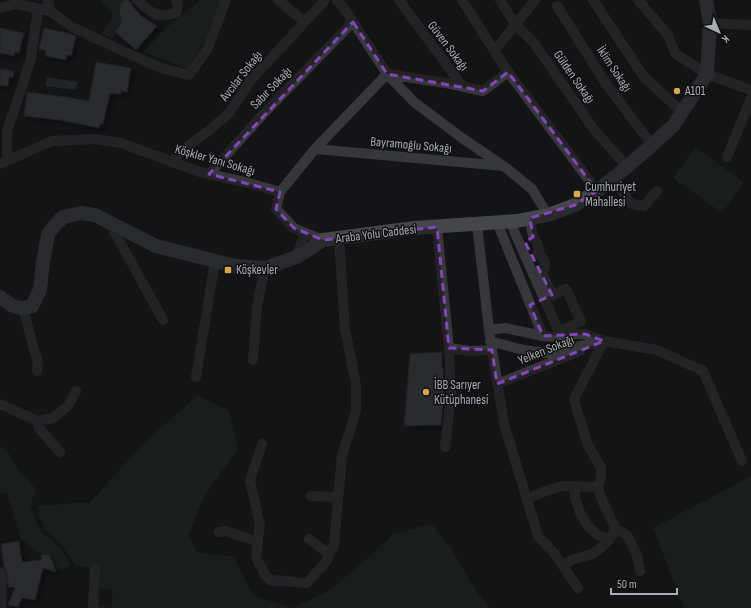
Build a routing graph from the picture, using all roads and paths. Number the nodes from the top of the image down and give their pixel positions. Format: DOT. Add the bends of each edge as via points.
graph roads {
  1 [pos="48,0"];
  2 [pos="137,0"];
  3 [pos="176,0"];
  4 [pos="226,0"];
  5 [pos="278,0"];
  6 [pos="325,0"];
  7 [pos="337,0"];
  8 [pos="399,0"];
  9 [pos="462,0"];
  10 [pos="500,0"];
  11 [pos="535,0"];
  12 [pos="593,0"];
  13 [pos="638,0"];
  14 [pos="706,0"];
  15 [pos="559,2"];
  16 [pos="0,8"];
  17 [pos="38,8"];
  18 [pos="50,11"];
  19 [pos="305,22"];
  20 [pos="353,22"];
  21 [pos="710,23"];
  22 [pos="515,24"];
  23 [pos="751,25"];
  24 [pos="495,50"];
  25 [pos="508,72"];
  26 [pos="387,74"];
  27 [pos="707,74"];
  28 [pos="463,87"];
  29 [pos="751,90"];
  30 [pos="751,98"];
  31 [pos="682,112"];
  32 [pos="652,145"];
  33 [pos="314,148"];
  34 [pos="727,157"];
  35 [pos="4,162"];
  36 [pos="172,162"];
  37 [pos="505,167"];
  38 [pos="627,168"];
  39 [pos="209,174"];
  40 [pos="612,180"];
  41 [pos="597,191"];
  42 [pos="657,191"];
  43 [pos="280,192"];
  44 [pos="548,215"];
  45 [pos="530,218"];
  46 [pos="109,222"];
  47 [pos="504,222"];
  48 [pos="478,224"];
  49 [pos="437,227"];
  50 [pos="303,232"];
  51 [pos="339,239"];
  52 [pos="323,240"];
  53 [pos="297,258"];
  54 [pos="214,261"];
  55 [pos="265,268"];
  56 [pos="0,297"];
  57 [pos="23,309"];
  58 [pos="163,320"];
  59 [pos="489,330"];
  60 [pos="543,336"];
  61 [pos="604,341"];
  62 [pos="491,345"];
  63 [pos="449,348"];
  64 [pos="253,360"];
  65 [pos="38,371"];
  66 [pos="196,377"];
  67 [pos="497,384"];
  68 [pos="76,391"];
  69 [pos="0,404"];
  70 [pos="37,421"];
  71 [pos="262,444"];
  72 [pos="445,447"];
  73 [pos="60,452"];
  74 [pos="742,460"];
  75 [pos="574,486"];
  76 [pos="598,487"];
  77 [pos="311,496"];
  78 [pos="338,497"];
  79 [pos="527,499"];
  80 [pos="616,529"];
  81 [pos="219,532"];
  82 [pos="309,539"];
  83 [pos="610,539"];
  84 [pos="258,542"];
  85 [pos="329,554"];
  86 [pos="564,567"];
  87 [pos="96,569"];
  88 [pos="640,571"];
  89 [pos="0,572"];
  90 [pos="578,588"];
  91 [pos="1,608"];
  92 [pos="93,608"];
  1 -- 18 [label="street"];
  2 -- 3 [label="street" via="156,15 166,16 176,13"];
  4 -- 18 [label="street" via="208,48 189,75 161,68 125,52 72,27"];
  5 -- 19 [label="street"];
  6 -- 19 [label="street, Avcılar Sokağı"];
  7 -- 20 [label="street"];
  8 -- 28 [label="street, Güven Sokağı"];
  9 -- 24 [label="street"];
  10 -- 22 [label="street, Gülden Sokağı"];
  11 -- 22 [label="street"];
  12 -- 31 [label="street" via="644,77"];
  13 -- 27 [label="street" via="668,35 675,53"];
  14 -- 21 [label="street, Araba Yolu Caddesi"];
  15 -- 32 [label="street, İklim Sokağı" via="607,85"];
  16 -- 17 [label="street" via="17,4"];
  17 -- 18 [label="street"];
  17 -- 35 [label="street" via="31,57 7,131"];
  19 -- 36 [label="street, Avcılar Sokağı" via="251,80 229,112"];
  20 -- 26 [label="street"];
  20 -- 39 [label="street, Sabır Sokağı"];
  21 -- 23 [label="street"];
  21 -- 27 [label="street, Araba Yolu Caddesi"];
  22 -- 24 [label="street"];
  22 -- 38 [label="street, Gülden Sokağı" via="534,43 593,128"];
  24 -- 25 [label="street"];
  25 -- 28 [label="street" via="483,91"];
  25 -- 41 [label="street"];
  26 -- 28 [label="street"];
  26 -- 33 [label="street"];
  26 -- 37 [label="street" via="414,102"];
  27 -- 29 [label="street"];
  27 -- 31 [label="street, Araba Yolu Caddesi"];
  30 -- 34 [label="street"];
  31 -- 32 [label="street, Araba Yolu Caddesi" via="673,126"];
  32 -- 38 [label="street, Araba Yolu Caddesi"];
  33 -- 37 [label="street, Bayramoğlu Sokağı"];
  33 -- 43 [label="street"];
  35 -- 36 [label="street, Köşkler Yanı Sokağı" via="52,141 94,139 121,143"];
  36 -- 39 [label="street, Köşkler Yanı Sokağı"];
  37 -- 44 [label="street" via="532,188"];
  38 -- 40 [label="street, Araba Yolu Caddesi"];
  39 -- 43 [label="street, Köşkler Yanı Sokağı"];
  40 -- 41 [label="street, Araba Yolu Caddesi"];
  40 -- 42 [label="street" via="632,204 644,206"];
  41 -- 44 [label="street, Araba Yolu Caddesi" via="575,205"];
  43 -- 50 [label="street" via="276,209 294,228"];
  44 -- 45 [label="street, Araba Yolu Caddesi"];
  45 -- 47 [label="street, Araba Yolu Caddesi"];
  45 -- 47 [label="street" via="533,237 540,248 535,254 544,258 546,264 545,268 540,270 548,297"];
  46 -- 54 [label="street, Araba Yolu Caddesi" via="156,246"];
  46 -- 57 [label="street, Araba Yolu Caddesi" via="95,214 81,213 63,217 54,226 48,236 40,290 32,306"];
  46 -- 58 [label="street"];
  47 -- 48 [label="street, Araba Yolu Caddesi"];
  47 -- 60 [label="street"];
  48 -- 49 [label="street, Araba Yolu Caddesi"];
  48 -- 59 [label="street"];
  49 -- 51 [label="street, Araba Yolu Caddesi"];
  49 -- 63 [label="street"];
  50 -- 52 [label="street"];
  50 -- 53 [label="street"];
  51 -- 52 [label="street, Araba Yolu Caddesi"];
  51 -- 78 [label="street" via="345,329 356,385 356,411 342,456"];
  52 -- 53 [label="street, Araba Yolu Caddesi"];
  53 -- 55 [label="street, Araba Yolu Caddesi"];
  54 -- 55 [label="street, Araba Yolu Caddesi" via="235,266"];
  54 -- 66 [label="street"];
  55 -- 64 [label="street" via="257,306"];
  56 -- 57 [label="street" via="12,306"];
  57 -- 65 [label="street"];
  59 -- 60 [label="street" via="505,328"];
  59 -- 62 [label="street"];
  60 -- 61 [label="street" via="585,334"];
  61 -- 62 [label="street" via="546,353"];
  61 -- 67 [label="street, Yelken Sokağı"];
  61 -- 74 [label="street" via="657,350 703,371"];
  61 -- 76 [label="street" via="574,398 587,443 601,468"];
  62 -- 63 [label="street" via="470,351"];
  62 -- 67 [label="street"];
  63 -- 72 [label="street" via="451,395"];
  67 -- 79 [label="street" via="504,424"];
  68 -- 70 [label="street" via="68,406 53,418"];
  69 -- 70 [label="street"];
  70 -- 73 [label="street" via="39,428"];
  71 -- 84 [label="street" via="250,480 260,524"];
  75 -- 76 [label="street"];
  75 -- 79 [label="street" via="548,490"];
  75 -- 83 [label="street" via="574,496 582,516 593,531"];
  76 -- 80 [label="street"];
  77 -- 78 [label="street"];
  78 -- 85 [label="street" via="334,544"];
  79 -- 86 [label="street" via="538,536"];
  80 -- 83 [label="street"];
  80 -- 88 [label="street" via="627,535"];
  81 -- 84 [label="street" via="226,531"];
  82 -- 85 [label="street"];
  83 -- 86 [label="street" via="592,554 571,560"];
  84 -- 85 [label="street" via="256,557 265,575 272,580 307,583 326,562"];
  86 -- 90 [label="street"];
  87 -- 92 [label="street"];
  89 -- 91 [label="street"];
}
